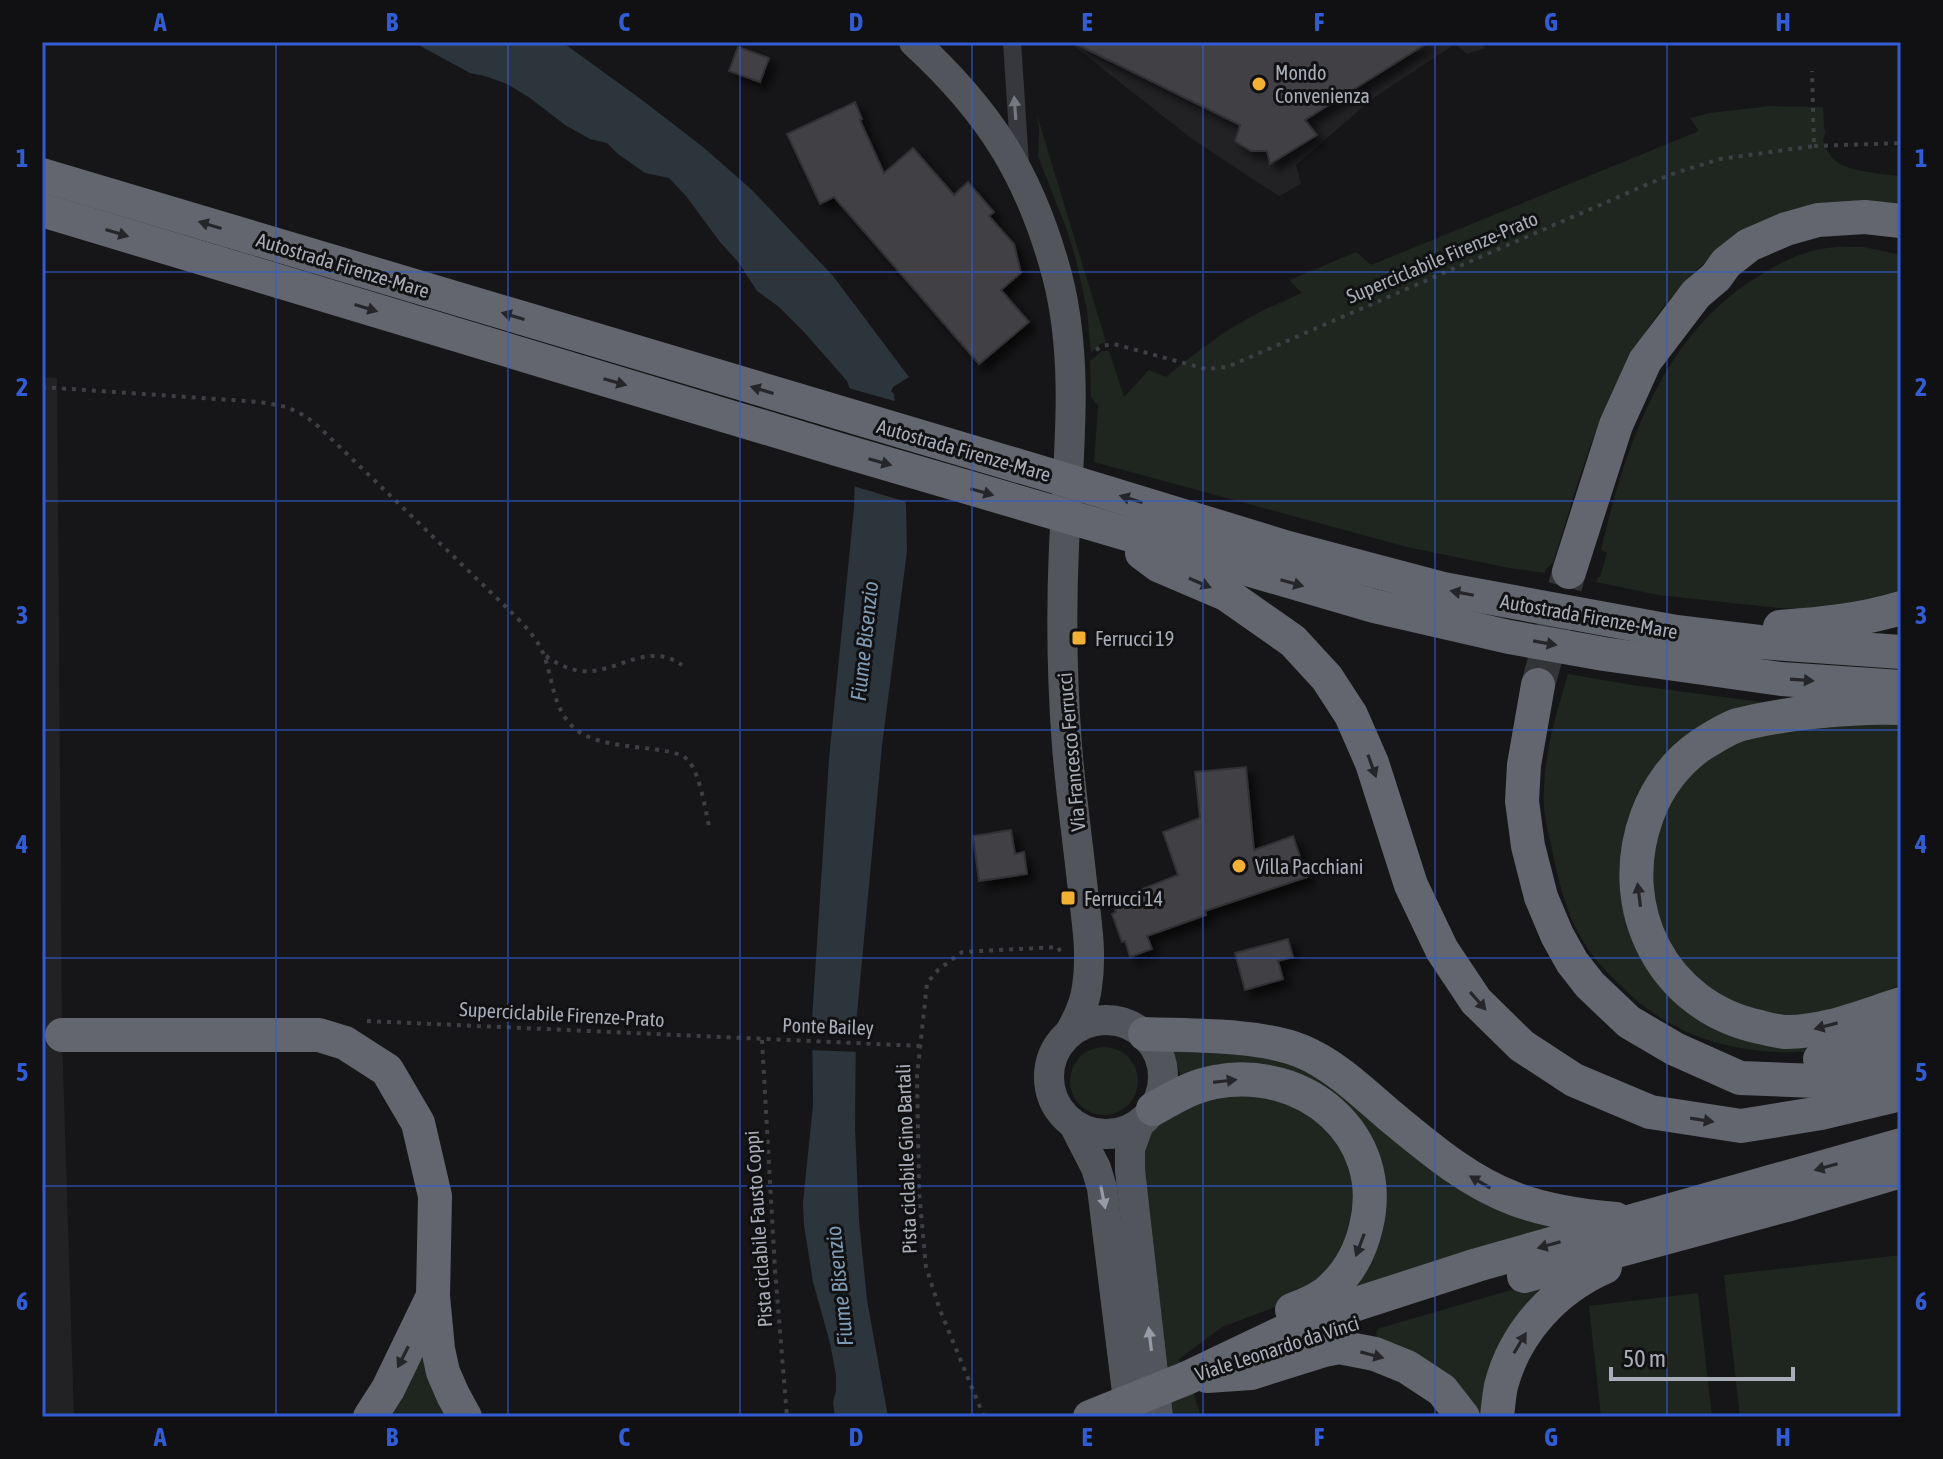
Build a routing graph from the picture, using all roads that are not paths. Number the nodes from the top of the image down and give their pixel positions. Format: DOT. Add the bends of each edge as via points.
graph roads {
  1 [pos="914,42"];
  2 [pos="1012,42"];
  3 [pos="1021,174"];
  4 [pos="42,175"];
  5 [pos="42,210"];
  6 [pos="1901,221"];
  7 [pos="1901,245"];
  8 [pos="1716,277"];
  9 [pos="1098,525"];
  10 [pos="1569,572"];
  11 [pos="1901,608"];
  12 [pos="1676,632"];
  13 [pos="1901,652"];
  14 [pos="1538,685"];
  15 [pos="1901,687"];
  16 [pos="1901,708"];
  17 [pos="1078,956"];
  18 [pos="1901,1004"];
  19 [pos="1135,1028"];
  20 [pos="1070,1032"];
  21 [pos="62,1035"];
  22 [pos="1901,1036"];
  23 [pos="1675,1049"];
  24 [pos="1901,1061"];
  25 [pos="1901,1094"];
  26 [pos="1146,1117"];
  27 [pos="1074,1125"];
  28 [pos="1901,1145"];
  29 [pos="1901,1171"];
  30 [pos="1790,1204"];
  31 [pos="1636,1220"];
  32 [pos="433,1296"];
  33 [pos="1187,1378"];
  34 [pos="370,1417"];
  35 [pos="465,1417"];
  36 [pos="1090,1417"];
  37 [pos="1130,1417"];
  38 [pos="1158,1417"];
  39 [pos="1463,1417"];
  40 [pos="1497,1417"];
  1 -- 3 [label="main road, Via Francesco Ferrucci" via="976,106"];
  3 -- 2 [label="street, one-way"];
  3 -- 17 [label="main road, Via Francesco Ferrucci" via="1057,276 1068,339 1062,621"];
  12 -- 4 [label="highway, Autostrada Firenze-Mare, one-way" via="1443,589 1288,548"];
  5 -- 9 [label="highway, Autostrada Firenze-Mare, one-way"];
  6 -- 8 [label="highway" via="1818,220 1786,229 1749,245"];
  7 -- 8 [label="highway" via="1843,235"];
  8 -- 10 [label="highway" via="1696,294 1645,361 1616,425"];
  9 -- 15 [label="highway, Autostrada Firenze-Mare, one-way" via="1374,606 1509,637 1781,679"];
  9 -- 25 [label="highway, one-way" via="1158,565 1226,594 1293,641 1327,678 1372,763 1411,885 1442,950 1476,1001 1522,1046 1574,1080 1650,1112 1741,1126"];
  11 -- 12 [label="highway" via="1826,623"];
  12 -- 13 [label="highway, Autostrada Firenze-Mare"];
  14 -- 23 [label="highway" via="1522,801 1528,846 1548,916 1590,985 1629,1022"];
  18 -- 16 [label="highway, one-way" via="1818,1030 1782,1032 1715,1012 1686,991 1655,950 1643,924 1637,882 1642,829 1655,795 1699,746 1735,726 1764,720"];
  17 -- 19 [label="main road, Via Francesco Ferrucci"];
  17 -- 20 [label="main road, Via Francesco Ferrucci" via="1087,988"];
  19 -- 20 [label="main road" via="1107,1019"];
  19 -- 26 [label="main road, Via Francesco Ferrucci" via="1155,1047 1163,1078 1161,1094"];
  31 -- 19 [label="highway, one-way" via="1538,1207 1485,1186 1331,1068 1299,1051 1251,1040"];
  20 -- 27 [label="main road, Via Francesco Ferrucci" via="1050,1059 1047,1078 1060,1113"];
  21 -- 32 [label="highway" via="319,1035 345,1043 387,1070 418,1123 435,1196"];
  22 -- 23 [label="highway" via="1812,1061 1743,1060"];
  23 -- 24 [label="highway" via="1740,1078 1816,1081"];
  26 -- 27 [label="main road" via="1123,1132 1106,1134"];
  26 -- 33 [label="highway, one-way" via="1190,1089 1212,1082 1278,1083 1331,1111 1351,1135 1368,1172 1364,1235 1341,1278 1309,1303 1237,1336"];
  38 -- 26 [label="main road, Via Francesco Ferrucci, one-way" via="1130,1170 1130,1149"];
  27 -- 37 [label="main road, Via Francesco Ferrucci, one-way" via="1102,1188"];
  28 -- 31 [label="highway, Viale Leonardo da Vinci, one-way"];
  29 -- 30 [label="highway, Viale Leonardo da Vinci"];
  30 -- 33 [label="highway, Viale Leonardo da Vinci" via="1320,1332"];
  40 -- 30 [label="highway, one-way" via="1512,1355 1537,1316 1569,1287 1609,1265 1736,1229"];
  31 -- 33 [label="highway, Viale Leonardo da Vinci, one-way" via="1313,1318"];
  32 -- 34 [label="highway, one-way"];
  32 -- 35 [label="highway" via="443,1372"];
  33 -- 36 [label="highway"];
  33 -- 39 [label="highway, one-way" via="1251,1373 1339,1347 1407,1367 1442,1390"];
}
